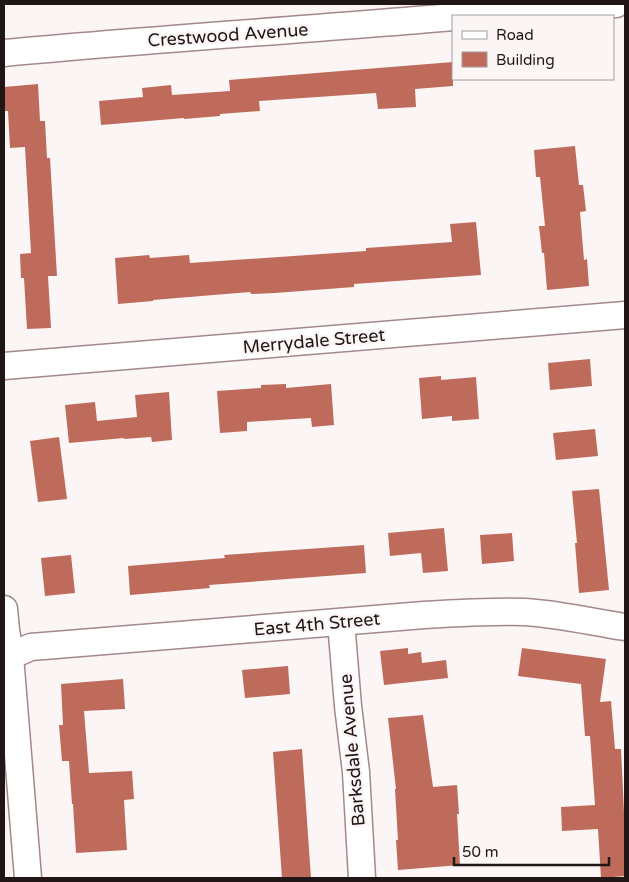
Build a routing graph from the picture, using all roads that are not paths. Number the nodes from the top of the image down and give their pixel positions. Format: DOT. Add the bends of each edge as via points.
graph roads {
  1 [pos="616,4"];
  2 [pos="470,15"];
  3 [pos="452,17"];
  4 [pos="4,53"];
  5 [pos="625,315"];
  6 [pos="4,366"];
  7 [pos="4,609"];
  8 [pos="341,622"];
  9 [pos="625,627"];
  10 [pos="6,658"];
  11 [pos="28,878"];
  12 [pos="362,878"];
  1 -- 2 [label="street"];
  3 -- 4 [label="street, Crestwood Avenue"];
  5 -- 6 [label="street, Merrydale Street"];
  7 -- 10 [label="street"];
  8 -- 9 [label="street, East 4th Street" via="424,615 527,612"];
  8 -- 10 [label="street, East 4th Street" via="31,647"];
  8 -- 12 [label="street, Barksdale Avenue" via="356,772"];
  10 -- 11 [label="street"];
}
